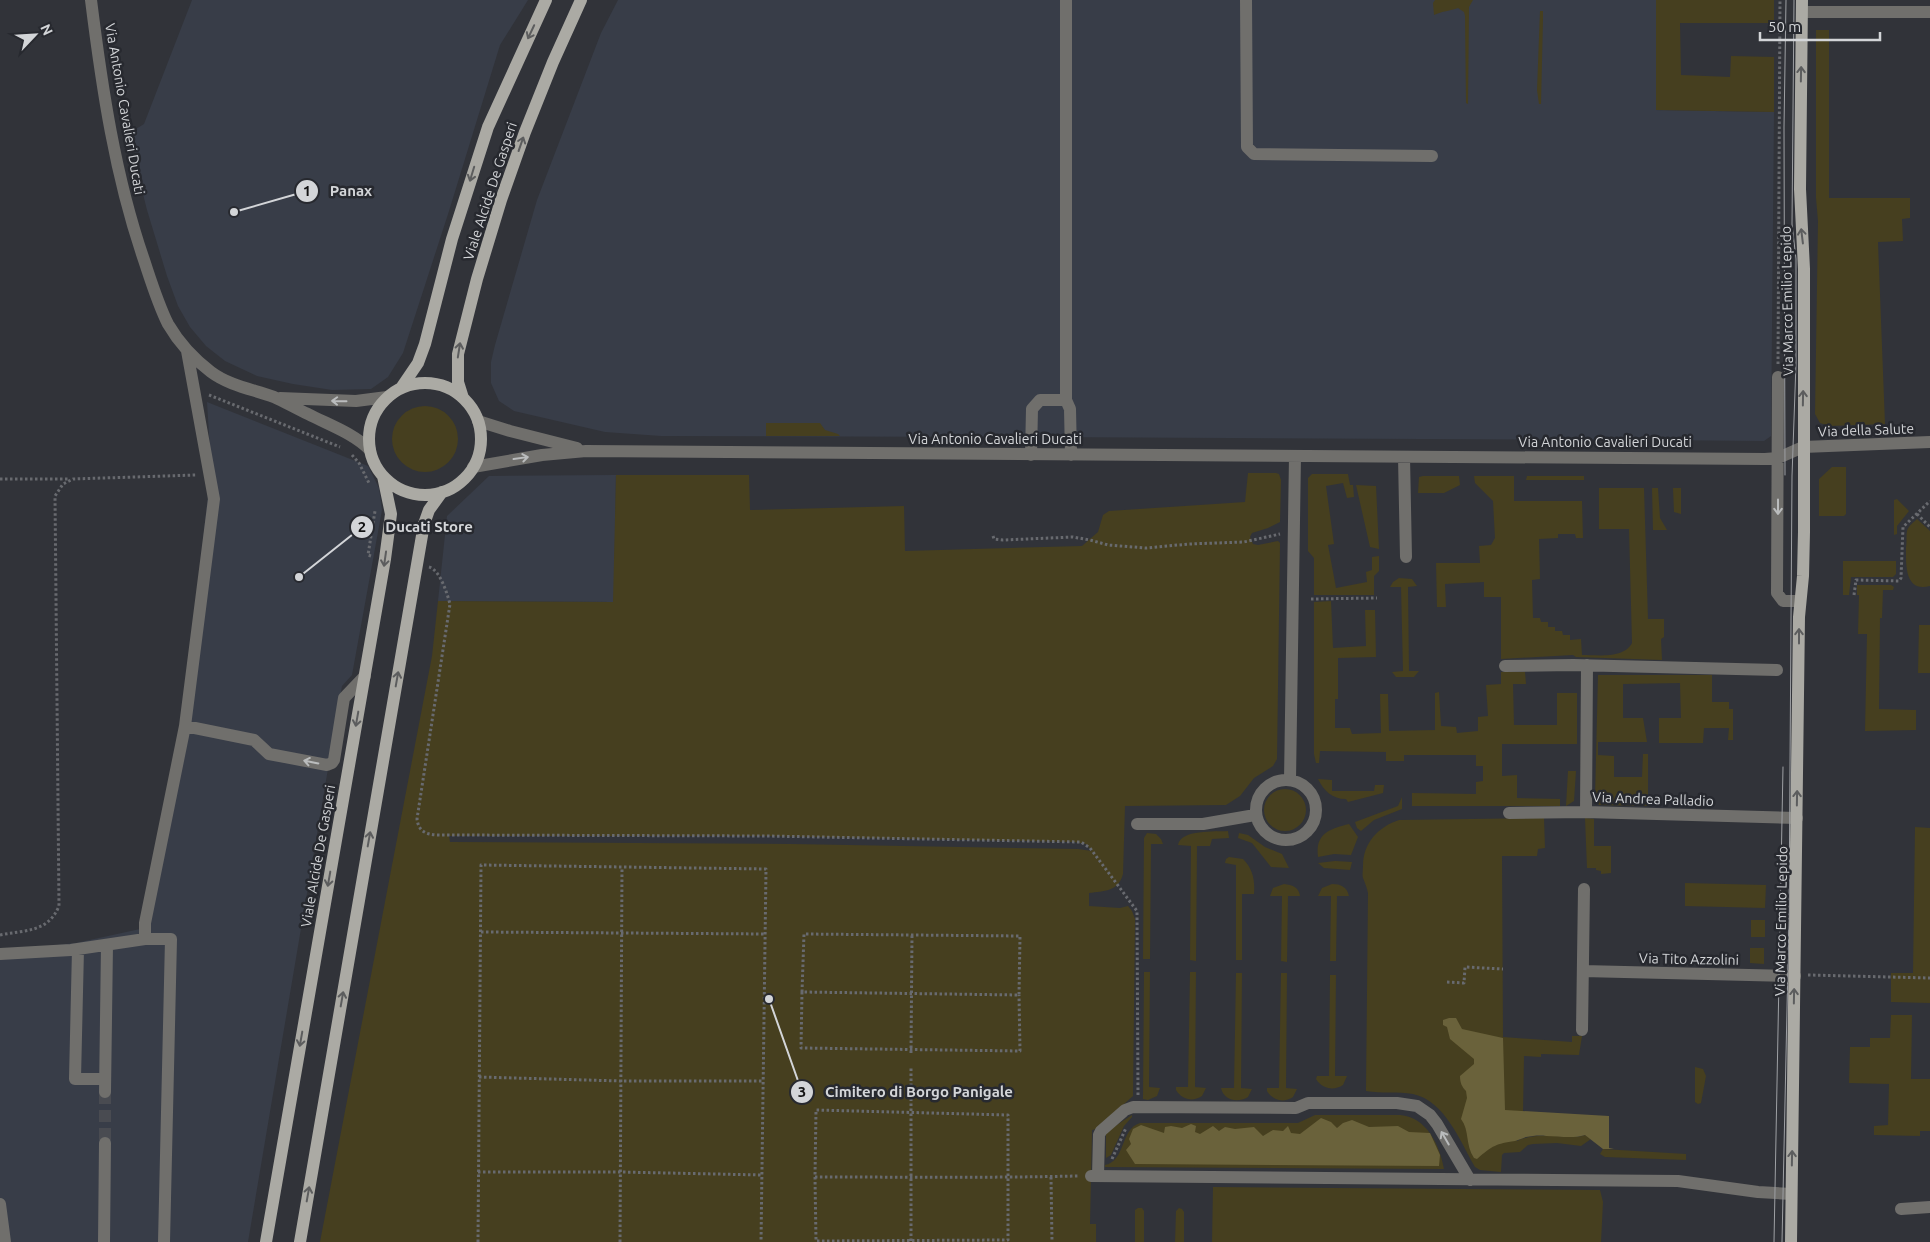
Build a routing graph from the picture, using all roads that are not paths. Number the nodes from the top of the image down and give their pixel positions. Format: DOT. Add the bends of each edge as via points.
graph roads {
  1 [pos="91,0"];
  2 [pos="546,0"];
  3 [pos="581,0"];
  4 [pos="1066,0"];
  5 [pos="1246,0"];
  6 [pos="1802,6"];
  7 [pos="1930,12"];
  8 [pos="1432,156"];
  9 [pos="187,351"];
  10 [pos="1778,377"];
  11 [pos="400,388"];
  12 [pos="274,397"];
  13 [pos="387,397"];
  14 [pos="463,398"];
  15 [pos="1066,400"];
  16 [pos="478,421"];
  17 [pos="1930,442"];
  18 [pos="1803,447"];
  19 [pos="370,450"];
  20 [pos="586,451"];
  21 [pos="1031,455"];
  22 [pos="1071,455"];
  23 [pos="1295,456"];
  24 [pos="1404,457"];
  25 [pos="1778,458"];
  26 [pos="473,467"];
  27 [pos="383,476"];
  28 [pos="442,492"];
  29 [pos="1406,557"];
  30 [pos="1800,601"];
  31 [pos="1587,665"];
  32 [pos="1505,666"];
  33 [pos="1776,670"];
  34 [pos="365,676"];
  35 [pos="185,726"];
  36 [pos="1290,780"];
  37 [pos="1586,812"];
  38 [pos="1509,813"];
  39 [pos="1255,815"];
  40 [pos="1797,818"];
  41 [pos="1137,824"];
  42 [pos="1584,889"];
  43 [pos="145,939"];
  44 [pos="107,945"];
  45 [pos="78,949"];
  46 [pos="0,954"];
  47 [pos="1583,971"];
  48 [pos="1799,976"];
  49 [pos="1582,1030"];
  50 [pos="105,1143"];
  51 [pos="1470,1180"];
  52 [pos="1792,1194"];
  53 [pos="0,1204"];
  54 [pos="1930,1207"];
  55 [pos="1901,1209"];
  56 [pos="5,1242"];
  57 [pos="104,1242"];
  58 [pos="164,1242"];
  59 [pos="266,1242"];
  60 [pos="300,1242"];
  61 [pos="1791,1242"];
  1 -- 9 [label="street, Via Antonio Cavalieri Ducati" via="100,74 133,227 168,324"];
  2 -- 11 [label="main road, Viale Alcide De Gasperi, one-way" via="488,127 452,239 418,363"];
  14 -- 3 [label="main road, Viale Alcide De Gasperi, one-way" via="458,382 458,354 480,270 525,132"];
  4 -- 15 [label="street"];
  5 -- 8 [label="street" via="1248,147 1254,154"];
  6 -- 7 [label="street"];
  18 -- 6 [label="main road, Via Marco Emilio Lepido, one-way"];
  9 -- 12 [label="street, Via Antonio Cavalieri Ducati" via="234,385"];
  9 -- 35 [label="street" via="214,499"];
  10 -- 25 [label="street, Via Marco Emilio Lepido"];
  11 -- 13 [label="main road"];
  11 -- 14 [label="main road" via="433,384 449,388"];
  13 -- 12 [label="street, Via Antonio Cavalieri Ducati, one-way" via="356,401"];
  12 -- 19 [label="street, Via Antonio Cavalieri Ducati" via="346,432"];
  13 -- 19 [label="main road" via="369,430"];
  14 -- 16 [label="main road"];
  15 -- 21 [label="street" via="1040,400 1032,409"];
  15 -- 22 [label="street" via="1070,409"];
  16 -- 20 [label="street, Via Antonio Cavalieri Ducati"];
  16 -- 26 [label="main road" via="480,444"];
  17 -- 18 [label="street, Via della Salute"];
  18 -- 25 [label="street, Via Antonio Cavalieri Ducati"];
  18 -- 30 [label="main road, Via Marco Emilio Lepido" via="1803,576"];
  19 -- 27 [label="main road"];
  20 -- 21 [label="street, Via Antonio Cavalieri Ducati"];
  26 -- 20 [label="street, Via Antonio Cavalieri Ducati, one-way"];
  21 -- 22 [label="street, Via Antonio Cavalieri Ducati"];
  22 -- 23 [label="street, Via Antonio Cavalieri Ducati"];
  23 -- 24 [label="street, Via Antonio Cavalieri Ducati"];
  23 -- 36 [label="street"];
  24 -- 25 [label="street, Via Antonio Cavalieri Ducati"];
  24 -- 29 [label="street"];
  25 -- 30 [label="street, Via Marco Emilio Lepido, one-way" via="1777,593 1783,601"];
  26 -- 28 [label="main road" via="465,478"];
  27 -- 28 [label="main road" via="410,493"];
  27 -- 34 [label="main road, Viale Alcide De Gasperi, one-way" via="390,514"];
  60 -- 28 [label="main road, one-way" via="424,524 429,510"];
  40 -- 30 [label="main road, Via Marco Emilio Lepido, one-way"];
  31 -- 32 [label="street"];
  31 -- 33 [label="street"];
  31 -- 37 [label="street"];
  34 -- 35 [label="street, one-way" via="344,698 335,753 332,763 327,765 269,754 254,740"];
  34 -- 59 [label="main road, Viale Alcide De Gasperi, one-way"];
  35 -- 43 [label="street" via="145,923"];
  36 -- 39 [label="street" via="1273,782 1263,790 1256,802"];
  36 -- 39 [label="street" via="1306,788 1315,802 1314,821 1306,832 1295,839 1276,839 1261,829"];
  37 -- 38 [label="street, Via Andrea Palladio"];
  37 -- 40 [label="street, Via Andrea Palladio"];
  39 -- 41 [label="street" via="1203,824"];
  40 -- 48 [label="main road, Via Marco Emilio Lepido"];
  42 -- 47 [label="street"];
  43 -- 44 [label="street"];
  43 -- 58 [label="street" via="171,939"];
  44 -- 45 [label="street"];
  44 -- 45 [label="street" via="105,1086 75,1079"];
  45 -- 46 [label="street"];
  47 -- 48 [label="street, Via Tito Azzolini"];
  47 -- 49 [label="street"];
  52 -- 48 [label="main road, Via Marco Emilio Lepido, one-way"];
  50 -- 57 [label="street"];
  51 -- 51 [label="street, one-way" via="1437,1124 1422,1109 1407,1104 1308,1103 1296,1108 1140,1107 1125,1110 1100,1131 1096,1171"];
  51 -- 52 [label="street" via="1688,1182"];
  52 -- 61 [label="main road, Via Marco Emilio Lepido"];
  53 -- 56 [label="street"];
  54 -- 55 [label="street"];
}
